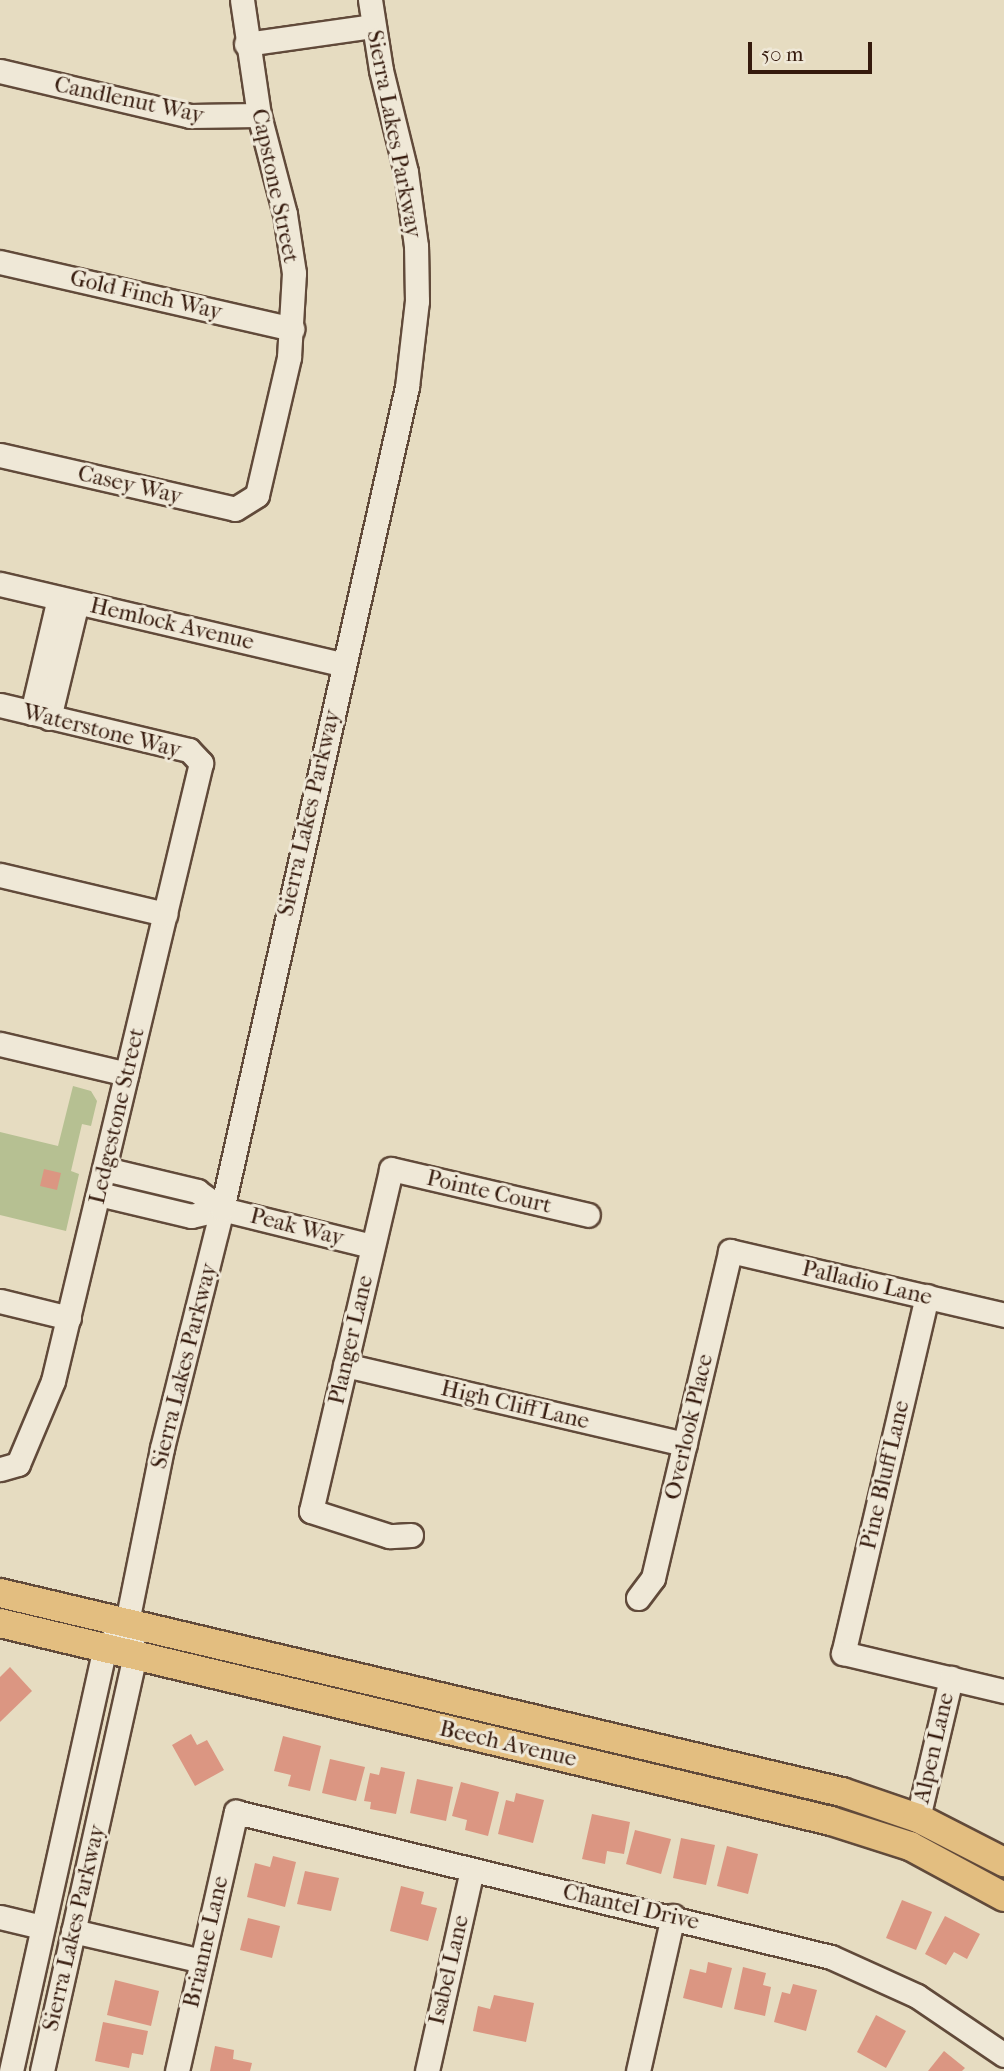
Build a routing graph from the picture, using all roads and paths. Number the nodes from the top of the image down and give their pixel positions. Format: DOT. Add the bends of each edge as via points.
graph roads {
  1 [pos="242,0"];
  2 [pos="370,0"];
  3 [pos="373,26"];
  4 [pos="246,44"];
  5 [pos="0,71"];
  6 [pos="259,115"];
  7 [pos="0,262"];
  8 [pos="292,329"];
  9 [pos="0,455"];
  10 [pos="257,495"];
  11 [pos="0,584"];
  12 [pos="68,600"];
  13 [pos="344,665"];
  14 [pos="0,705"];
  15 [pos="41,715"];
  16 [pos="201,763"];
  17 [pos="0,875"];
  18 [pos="165,914"];
  19 [pos="0,1044"];
  20 [pos="127,1074"];
  21 [pos="391,1169"];
  22 [pos="105,1170"];
  23 [pos="99,1194"];
  24 [pos="222,1209"];
  25 [pos="588,1215"];
  26 [pos="372,1246"];
  27 [pos="730,1251"];
  28 [pos="927,1296"];
  29 [pos="0,1301"];
  30 [pos="1004,1315"];
  31 [pos="69,1318"];
  32 [pos="345,1365"];
  33 [pos="685,1444"];
  34 [pos="9,1467"];
  35 [pos="411,1535"];
  36 [pos="0,1593"];
  37 [pos="638,1598"];
  38 [pos="127,1622"];
  39 [pos="0,1623"];
  40 [pos="105,1648"];
  41 [pos="135,1656"];
  42 [pos="951,1678"];
  43 [pos="1004,1691"];
  44 [pos="236,1812"];
  45 [pos="918,1818"];
  46 [pos="1004,1862"];
  47 [pos="472,1870"];
  48 [pos="1004,1897"];
  49 [pos="673,1916"];
  50 [pos="0,1917"];
  51 [pos="43,1927"];
  52 [pos="73,1931"];
  53 [pos="202,1961"];
  54 [pos="1004,2054"];
  55 [pos="11,2071"];
  56 [pos="42,2071"];
  57 [pos="177,2071"];
  58 [pos="427,2071"];
  59 [pos="638,2071"];
  1 -- 4 [label="street, Capstone Street"];
  2 -- 3 [label="street, Sierra Lakes Parkway"];
  3 -- 4 [label="street"];
  3 -- 13 [label="street, Sierra Lakes Parkway" via="406,172 416,301 407,387"];
  4 -- 6 [label="street, Capstone Street"];
  5 -- 6 [label="street, Candlenut Way" via="190,116"];
  6 -- 8 [label="street, Capstone Street" via="285,214 294,272"];
  7 -- 8 [label="street, Gold Finch Way"];
  8 -- 10 [label="street, Capstone Street"];
  9 -- 10 [label="street, Casey Way" via="235,509"];
  11 -- 12 [label="street, Hemlock Avenue"];
  12 -- 13 [label="street, Hemlock Avenue"];
  12 -- 15 [label="street"];
  13 -- 24 [label="street, Sierra Lakes Parkway"];
  14 -- 15 [label="street, Waterstone Way"];
  15 -- 16 [label="street, Waterstone Way" via="189,750"];
  16 -- 18 [label="street, Ledgestone Street"];
  17 -- 18 [label="street"];
  18 -- 20 [label="street, Ledgestone Street"];
  19 -- 20 [label="street"];
  20 -- 22 [label="street, Ledgestone Street"];
  21 -- 25 [label="street, Pointe Court"];
  21 -- 26 [label="street, Planger Lane"];
  22 -- 23 [label="street, Ledgestone Street"];
  22 -- 24 [label="street, Peak Way" via="197,1191"];
  23 -- 24 [label="street, Peak Way" via="191,1216"];
  23 -- 31 [label="street, Ledgestone Street"];
  24 -- 26 [label="street, Peak Way"];
  24 -- 38 [label="street, Sierra Lakes Parkway" via="162,1448"];
  26 -- 32 [label="street, Planger Lane"];
  27 -- 28 [label="street, Palladio Lane"];
  27 -- 33 [label="street, Overlook Place"];
  28 -- 30 [label="street, Palladio Lane"];
  28 -- 42 [label="street, Pine Bluff Lane" via="843,1654"];
  29 -- 31 [label="street"];
  31 -- 34 [label="street, Ledgestone Street" via="53,1381"];
  32 -- 33 [label="street, High Cliff Lane"];
  32 -- 35 [label="street, Planger Lane" via="311,1511 389,1536"];
  33 -- 37 [label="street, Overlook Place" via="653,1578"];
  36 -- 38 [label="main road, Beech Avenue"];
  38 -- 40 [label="street, Sierra Lakes Parkway"];
  38 -- 41 [label="street, Sierra Lakes Parkway"];
  38 -- 45 [label="main road, Beech Avenue" via="842,1792"];
  39 -- 40 [label="main road, Beech Avenue"];
  40 -- 41 [label="main road, Beech Avenue"];
  40 -- 51 [label="street, Sierra Lakes Parkway"];
  41 -- 48 [label="main road, Beech Avenue" via="831,1821 910,1846"];
  41 -- 52 [label="street, Sierra Lakes Parkway"];
  42 -- 43 [label="street"];
  42 -- 45 [label="street, Alpen Lane"];
  44 -- 47 [label="street, Chantel Drive"];
  44 -- 53 [label="street, Brianne Lane"];
  45 -- 46 [label="main road, Beech Avenue"];
  47 -- 49 [label="street, Chantel Drive"];
  47 -- 58 [label="street, Isabel Lane"];
  49 -- 54 [label="street, Chantel Drive" via="795,1946 876,1974"];
  49 -- 59 [label="street"];
  50 -- 51 [label="street"];
  51 -- 55 [label="street, Sierra Lakes Parkway"];
  52 -- 53 [label="street"];
  52 -- 56 [label="street, Sierra Lakes Parkway"];
  53 -- 57 [label="street, Brianne Lane"];
}
